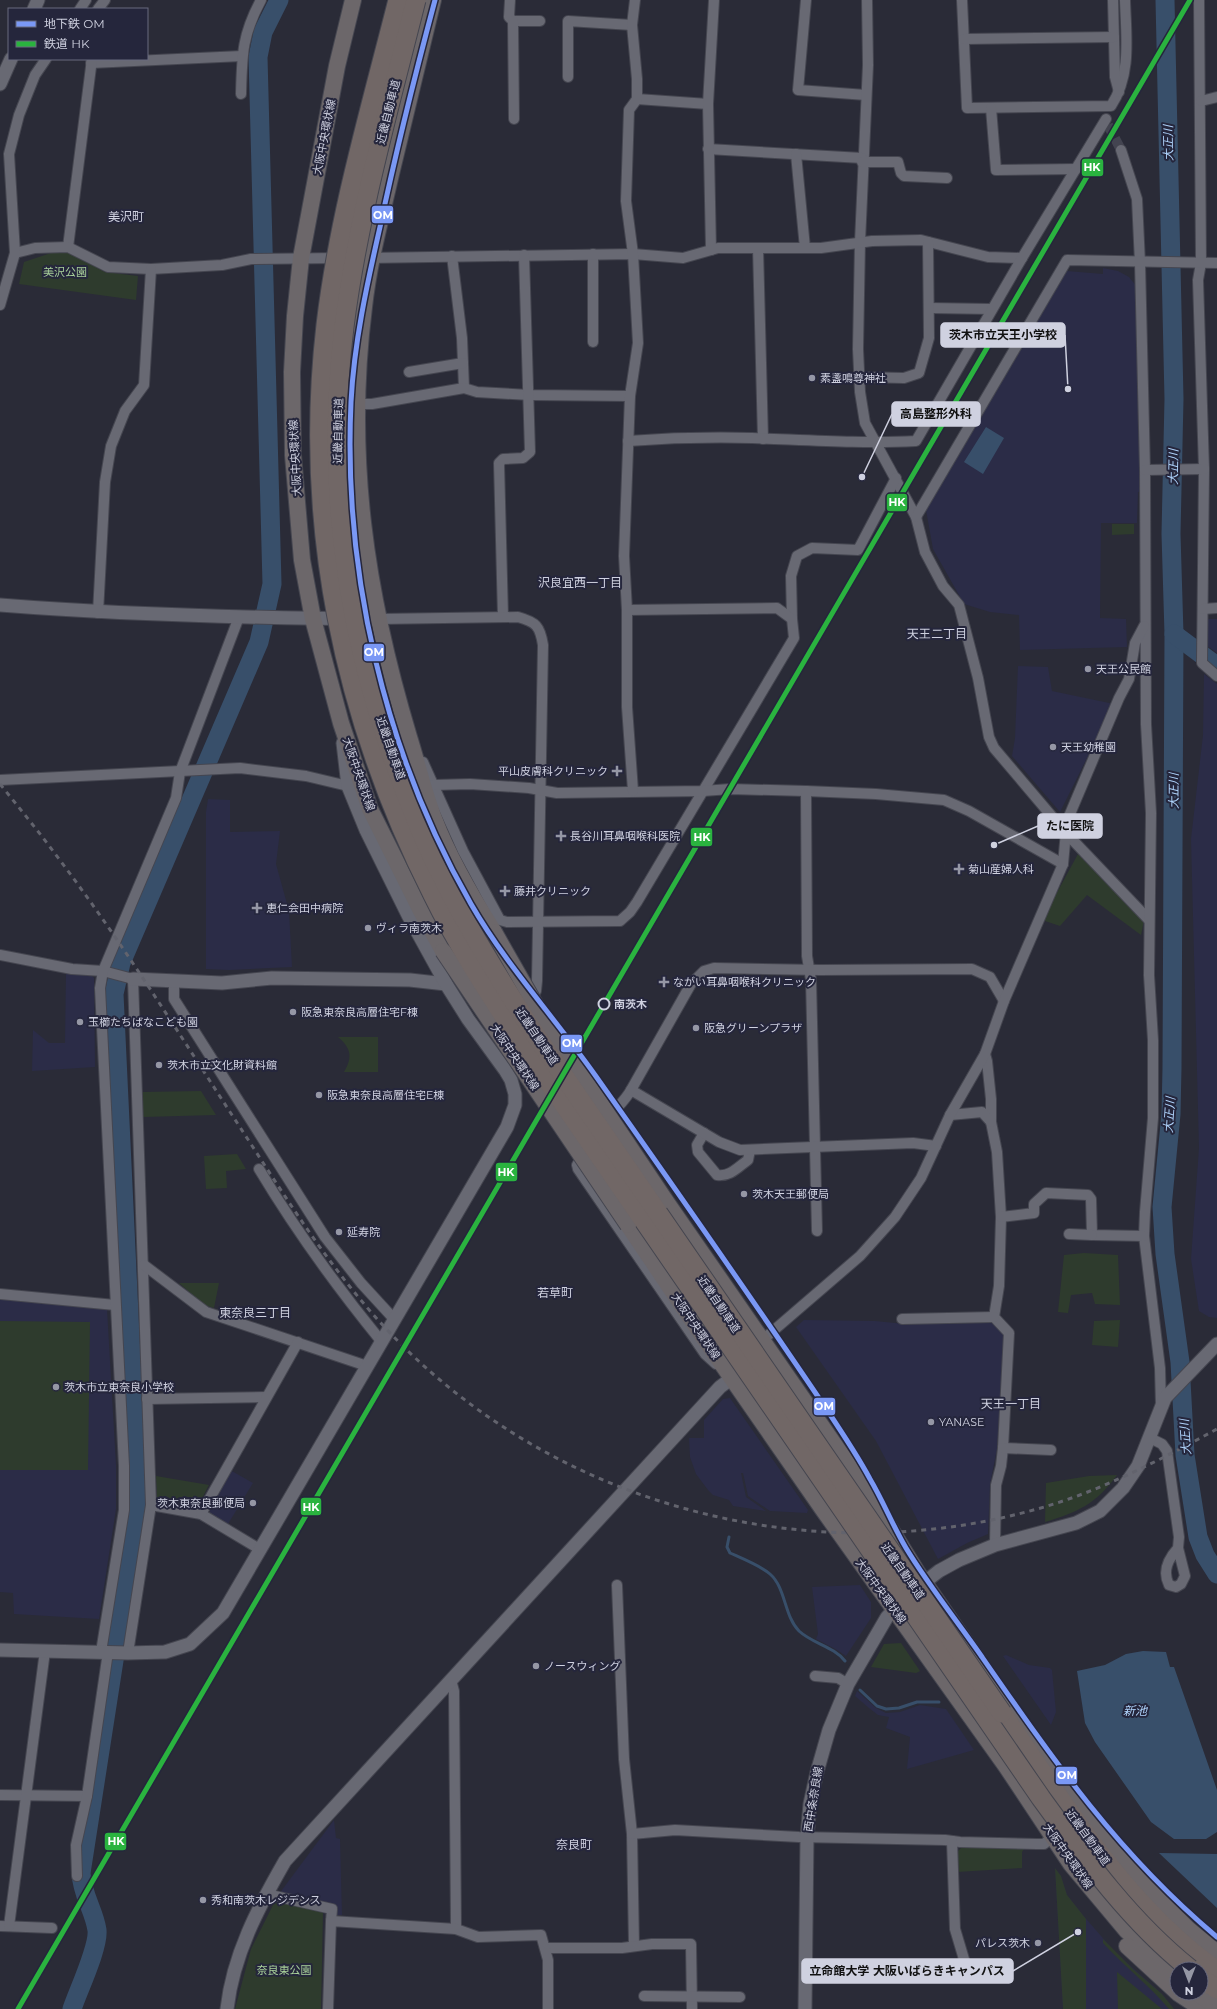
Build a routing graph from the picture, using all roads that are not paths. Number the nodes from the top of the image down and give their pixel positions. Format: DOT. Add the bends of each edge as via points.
graph roads {
  1 [pos="105,0"];
  2 [pos="261,0"];
  3 [pos="353,0"];
  4 [pos="398,0"];
  5 [pos="416,0"];
  6 [pos="434,0"];
  7 [pos="510,0"];
  8 [pos="635,0"];
  9 [pos="714,0"];
  10 [pos="806,0"];
  11 [pos="867,0"];
  12 [pos="962,0"];
  13 [pos="1113,0"];
  14 [pos="1125,0"];
  15 [pos="1199,0"];
  16 [pos="99,8"];
  17 [pos="513,21"];
  18 [pos="540,21"];
  19 [pos="632,25"];
  20 [pos="1114,37"];
  21 [pos="964,39"];
  22 [pos="242,56"];
  23 [pos="148,59"];
  24 [pos="10,60"];
  25 [pos="45,60"];
  26 [pos="122,60"];
  27 [pos="92,61"];
  28 [pos="568,77"];
  29 [pos="0,84"];
  30 [pos="241,94"];
  31 [pos="1120,94"];
  32 [pos="866,95"];
  33 [pos="1217,97"];
  34 [pos="637,99"];
  35 [pos="1201,100"];
  36 [pos="708,104"];
  37 [pos="1111,106"];
  38 [pos="991,108"];
  39 [pos="514,119"];
  40 [pos="708,149"];
  41 [pos="1120,150"];
  42 [pos="4,153"];
  43 [pos="796,154"];
  44 [pos="862,160"];
  45 [pos="1076,168"];
  46 [pos="947,178"];
  47 [pos="860,242"];
  48 [pos="928,242"];
  49 [pos="68,247"];
  50 [pos="758,248"];
  51 [pos="805,248"];
  52 [pos="711,250"];
  53 [pos="15,253"];
  54 [pos="593,254"];
  55 [pos="633,254"];
  56 [pos="524,255"];
  57 [pos="452,256"];
  58 [pos="301,258"];
  59 [pos="371,258"];
  60 [pos="1022,258"];
  61 [pos="1140,263"];
  62 [pos="1201,263"];
  63 [pos="1217,263"];
  64 [pos="151,269"];
  65 [pos="0,305"];
  66 [pos="929,308"];
  67 [pos="992,309"];
  68 [pos="593,342"];
  69 [pos="463,363"];
  70 [pos="409,372"];
  71 [pos="859,377"];
  72 [pos="464,388"];
  73 [pos="530,395"];
  74 [pos="630,396"];
  75 [pos="356,404"];
  76 [pos="762,439"];
  77 [pos="628,441"];
  78 [pos="876,443"];
  79 [pos="1204,469"];
  80 [pos="1145,470"];
  81 [pos="896,478"];
  82 [pos="916,517"];
  83 [pos="0,605"];
  84 [pos="1217,608"];
  85 [pos="1203,609"];
  86 [pos="627,610"];
  87 [pos="98,613"];
  88 [pos="503,617"];
  89 [pos="246,618"];
  90 [pos="313,619"];
  91 [pos="378,619"];
  92 [pos="792,619"];
  93 [pos="1145,624"];
  94 [pos="1217,676"];
  95 [pos="403,716"];
  96 [pos="341,723"];
  97 [pos="185,772"];
  98 [pos="0,780"];
  99 [pos="433,785"];
  100 [pos="348,786"];
  101 [pos="541,790"];
  102 [pos="633,791"];
  103 [pos="703,791"];
  104 [pos="806,791"];
  105 [pos="1066,833"];
  106 [pos="1062,864"];
  107 [pos="1149,920"];
  108 [pos="539,921"];
  109 [pos="0,955"];
  110 [pos="809,969"];
  111 [pos="106,972"];
  112 [pos="130,978"];
  113 [pos="174,981"];
  114 [pos="446,984"];
  115 [pos="1004,1001"];
  116 [pos="479,1035"];
  117 [pos="985,1054"];
  118 [pos="631,1090"];
  119 [pos="612,1113"];
  120 [pos="950,1115"];
  121 [pos="991,1122"];
  122 [pos="704,1133"];
  123 [pos="936,1146"];
  124 [pos="816,1147"];
  125 [pos="750,1150"];
  126 [pos="258,1169"];
  127 [pos="1001,1217"];
  128 [pos="817,1231"];
  129 [pos="1069,1234"];
  130 [pos="1092,1235"];
  131 [pos="325,1236"];
  132 [pos="1144,1236"];
  133 [pos="310,1247"];
  134 [pos="144,1265"];
  135 [pos="0,1294"];
  136 [pos="115,1305"];
  137 [pos="994,1318"];
  138 [pos="394,1319"];
  139 [pos="902,1319"];
  140 [pos="766,1337"];
  141 [pos="381,1341"];
  142 [pos="298,1342"];
  143 [pos="1217,1344"];
  144 [pos="367,1366"];
  145 [pos="784,1374"];
  146 [pos="732,1378"];
  147 [pos="266,1397"];
  148 [pos="146,1399"];
  149 [pos="1163,1404"];
  150 [pos="1150,1438"];
  151 [pos="1003,1448"];
  152 [pos="1051,1450"];
  153 [pos="870,1496"];
  154 [pos="151,1505"];
  155 [pos="201,1514"];
  156 [pos="995,1545"];
  157 [pos="1178,1548"];
  158 [pos="261,1550"];
  159 [pos="924,1582"];
  160 [pos="617,1585"];
  161 [pos="909,1596"];
  162 [pos="895,1609"];
  163 [pos="0,1650"];
  164 [pos="45,1651"];
  165 [pos="105,1652"];
  166 [pos="127,1653"];
  167 [pos="815,1676"];
  168 [pos="451,1680"];
  169 [pos="848,1684"];
  170 [pos="1006,1766"];
  171 [pos="0,1795"];
  172 [pos="26,1795"];
  173 [pos="87,1796"];
  174 [pos="632,1834"];
  175 [pos="1053,1836"];
  176 [pos="807,1837"];
  177 [pos="952,1841"];
  178 [pos="1075,1869"];
  179 [pos="77,1876"];
  180 [pos="1139,1880"];
  181 [pos="266,1894"];
  182 [pos="331,1921"];
  183 [pos="4,1926"];
  184 [pos="52,1928"];
  185 [pos="456,1929"];
  186 [pos="1217,1939"];
  187 [pos="634,1946"];
  188 [pos="546,1948"];
  189 [pos="1217,1952"];
  190 [pos="1181,1961"];
  191 [pos="1169,1970"];
  192 [pos="1217,1971"];
  193 [pos="968,1976"];
  194 [pos="1169,1984"];
  195 [pos="644,1996"];
  196 [pos="692,1996"];
  197 [pos="740,1997"];
  198 [pos="1191,2001"];
  199 [pos="1208,2001"];
  200 [pos="1217,2007"];
  201 [pos="227,2009"];
  202 [pos="328,2009"];
  203 [pos="548,2009"];
  204 [pos="692,2009"];
  205 [pos="805,2009"];
  206 [pos="1202,2009"];
  1 -- 16 [label="street"];
  2 -- 22 [label="street" via="250,19"];
  3 -- 58 [label="main road, 大阪中央環状線" via="337,66"];
  4 -- 190 [label="highway, 近畿自動車道, bridge" via="361,145 334,270 326,325 319,438 325,548 343,655 377,768 396,817 433,896 516,1036 1070,1839 1120,1902 1146,1930"];
  5 -- 192 [label="highway, 近畿自動車道, bridge" via="382,136 353,269 344,326 337,437 342,546 360,649 375,702 418,825 471,930 530,1027 1052,1785 1108,1864 1132,1893 1163,1925"];
  6 -- 59 [label="main road"];
  7 -- 17 [label="street" via="509,17"];
  8 -- 19 [label="street"];
  9 -- 36 [label="street"];
  10 -- 32 [label="street" via="798,90"];
  11 -- 32 [label="street"];
  12 -- 21 [label="street"];
  13 -- 20 [label="street"];
  14 -- 31 [label="street" via="1127,65"];
  15 -- 35 [label="street"];
  17 -- 18 [label="street"];
  17 -- 39 [label="street"];
  19 -- 28 [label="street" via="568,21"];
  19 -- 34 [label="street"];
  20 -- 21 [label="street"];
  20 -- 31 [label="street" via="1115,77"];
  21 -- 38 [label="street" via="967,108"];
  22 -- 23 [label="street"];
  22 -- 30 [label="street"];
  24 -- 29 [label="street"];
  25 -- 42 [label="street" via="36,75"];
  26 -- 27 [label="street"];
  27 -- 49 [label="street"];
  31 -- 37 [label="street"];
  32 -- 44 [label="street"];
  33 -- 35 [label="street"];
  34 -- 36 [label="street"];
  34 -- 55 [label="street" via="629,110 626,201"];
  35 -- 62 [label="street"];
  36 -- 40 [label="street"];
  37 -- 38 [label="street"];
  37 -- 45 [label="street" via="1107,122"];
  38 -- 45 [label="street" via="996,170"];
  40 -- 43 [label="street"];
  40 -- 52 [label="street"];
  41 -- 61 [label="street" via="1137,199"];
  42 -- 53 [label="street"];
  43 -- 44 [label="street"];
  43 -- 51 [label="street"];
  44 -- 46 [label="street" via="898,162 904,176"];
  44 -- 47 [label="street"];
  45 -- 60 [label="street"];
  47 -- 48 [label="street"];
  47 -- 51 [label="street"];
  47 -- 71 [label="street"];
  48 -- 60 [label="street" via="988,257"];
  48 -- 66 [label="street"];
  49 -- 53 [label="street" via="35,248"];
  49 -- 64 [label="street" via="108,266"];
  50 -- 51 [label="street"];
  50 -- 52 [label="street"];
  50 -- 76 [label="street"];
  52 -- 55 [label="street" via="683,258"];
  53 -- 65 [label="street"];
  54 -- 55 [label="street"];
  54 -- 56 [label="street"];
  54 -- 68 [label="street"];
  55 -- 74 [label="street" via="638,343"];
  56 -- 57 [label="street"];
  56 -- 73 [label="street"];
  57 -- 59 [label="street"];
  57 -- 69 [label="street"];
  58 -- 59 [label="street"];
  58 -- 64 [label="street" via="251,259 222,264"];
  58 -- 90 [label="main road, 大阪中央環状線" via="292,372 293,455 302,560"];
  59 -- 75 [label="main road" via="364,306"];
  60 -- 67 [label="street"];
  61 -- 62 [label="street"];
  61 -- 80 [label="street"];
  61 -- 82 [label="street" via="1067,260"];
  62 -- 63 [label="street"];
  62 -- 79 [label="street" via="1198,280"];
  64 -- 87 [label="street" via="144,385 125,411 111,446 106,475"];
  66 -- 67 [label="street"];
  66 -- 71 [label="street" via="929,338 919,373 904,378"];
  67 -- 78 [label="street" via="916,441"];
  69 -- 70 [label="street"];
  69 -- 72 [label="street"];
  71 -- 78 [label="street" via="865,423"];
  72 -- 73 [label="street" via="477,392"];
  72 -- 75 [label="street" via="372,404"];
  73 -- 74 [label="street"];
  73 -- 88 [label="street" via="530,452 523,458 504,459 499,463"];
  74 -- 77 [label="street"];
  75 -- 91 [label="main road" via="361,510"];
  76 -- 77 [label="street" via="673,438"];
  76 -- 78 [label="street"];
  77 -- 86 [label="street" via="624,556"];
  78 -- 81 [label="street"];
  79 -- 80 [label="street"];
  79 -- 85 [label="street"];
  80 -- 93 [label="street"];
  81 -- 82 [label="street"];
  81 -- 92 [label="street" via="858,550 812,548 797,556 791,576"];
  82 -- 105 [label="street" via="925,552 943,586 959,605 978,678 988,737 994,748"];
  83 -- 87 [label="street"];
  84 -- 85 [label="street"];
  85 -- 94 [label="street" via="1202,663"];
  86 -- 92 [label="street" via="777,608"];
  86 -- 102 [label="street" via="627,707"];
  87 -- 89 [label="street"];
  88 -- 91 [label="street"];
  88 -- 101 [label="street" via="518,617 532,621 541,631"];
  89 -- 90 [label="street"];
  89 -- 97 [label="street"];
  90 -- 91 [label="street"];
  90 -- 96 [label="main road, 大阪中央環状線"];
  91 -- 95 [label="main road"];
  92 -- 103 [label="street" via="794,638"];
  93 -- 105 [label="street" via="1135,643 1129,679 1067,821"];
  93 -- 107 [label="street" via="1146,724 1151,813"];
  95 -- 99 [label="street"];
  95 -- 145 [label="main road, bridge" via="434,820 473,898 543,1018"];
  96 -- 100 [label="street"];
  96 -- 146 [label="main road, 大阪中央環状線, bridge" via="370,809 443,951"];
  97 -- 98 [label="street"];
  97 -- 100 [label="street" via="240,768 306,776"];
  97 -- 111 [label="street"];
  99 -- 101 [label="street" via="470,784"];
  99 -- 108 [label="street" via="463,851 500,920"];
  100 -- 114 [label="street" via="369,836 408,915"];
  101 -- 102 [label="street" via="557,793"];
  101 -- 108 [label="street"];
  102 -- 103 [label="street"];
  103 -- 104 [label="street"];
  103 -- 108 [label="street" via="637,902 620,921"];
  104 -- 106 [label="street" via="944,800 969,811"];
  104 -- 110 [label="street"];
  105 -- 106 [label="street"];
  105 -- 107 [label="street"];
  106 -- 115 [label="street"];
  107 -- 132 [label="street" via="1152,1118"];
  108 -- 116 [label="street" via="536,991 523,1004"];
  109 -- 111 [label="street" via="72,969"];
  110 -- 115 [label="street" via="972,969 990,976"];
  110 -- 118 [label="street" via="719,967 704,971 691,984"];
  110 -- 124 [label="street"];
  111 -- 112 [label="street"];
  111 -- 136 [label="street" via="100,988"];
  112 -- 113 [label="street"];
  112 -- 134 [label="street"];
  113 -- 114 [label="street" via="222,983 272,978 410,980"];
  113 -- 131 [label="street" via="174,999"];
  114 -- 116 [label="street"];
  115 -- 117 [label="street"];
  116 -- 138 [label="street" via="511,1080 515,1094 512,1117"];
  117 -- 120 [label="street"];
  117 -- 121 [label="street" via="991,1099"];
  118 -- 119 [label="street"];
  118 -- 122 [label="street"];
  119 -- 140 [label="street"];
  119 -- 146 [label="street" via="579,1161 578,1169 705,1354"];
  120 -- 121 [label="street" via="982,1112"];
  120 -- 123 [label="street"];
  121 -- 127 [label="street" via="997,1152"];
  122 -- 125 [label="street" via="727,1146"];
  122 -- 125 [label="street" via="697,1149 717,1175 730,1173 748,1160"];
  123 -- 124 [label="street" via="913,1143"];
  123 -- 140 [label="street" via="909,1198 878,1236 860,1256"];
  124 -- 125 [label="street"];
  124 -- 128 [label="street"];
  126 -- 133 [label="street"];
  127 -- 130 [label="street" via="1034,1213 1034,1204 1046,1193 1088,1194 1091,1199"];
  127 -- 137 [label="street" via="999,1286"];
  129 -- 130 [label="street"];
  130 -- 132 [label="street"];
  131 -- 133 [label="street"];
  131 -- 138 [label="street" via="361,1283"];
  132 -- 149 [label="street"];
  133 -- 141 [label="street" via="351,1305"];
  134 -- 142 [label="street" via="206,1312"];
  134 -- 148 [label="street"];
  135 -- 136 [label="street"];
  136 -- 165 [label="street" via="124,1510"];
  137 -- 139 [label="street"];
  137 -- 151 [label="street" via="1009,1333"];
  138 -- 141 [label="street"];
  140 -- 145 [label="street"];
  141 -- 144 [label="street"];
  142 -- 144 [label="street"];
  142 -- 147 [label="street"];
  143 -- 149 [label="street"];
  144 -- 158 [label="street"];
  145 -- 153 [label="main road"];
  146 -- 162 [label="main road, 大阪中央環状線"];
  146 -- 168 [label="street" via="720,1387"];
  147 -- 148 [label="street"];
  147 -- 155 [label="street"];
  148 -- 154 [label="street"];
  149 -- 150 [label="street, 西中条奈良線"];
  150 -- 156 [label="street, 西中条奈良線" via="1138,1466 1123,1488 1100,1510 1076,1523"];
  150 -- 157 [label="street" via="1162,1444 1167,1451 1179,1537"];
  151 -- 152 [label="street"];
  151 -- 156 [label="street" via="996,1485"];
  153 -- 159 [label="main road"];
  153 -- 161 [label="street" via="879,1551"];
  154 -- 155 [label="street"];
  154 -- 166 [label="street"];
  155 -- 158 [label="street"];
  156 -- 159 [label="street, 西中条奈良線" via="959,1560"];
  158 -- 166 [label="street" via="223,1613 190,1644 165,1652"];
  159 -- 161 [label="street, 西中条奈良線"];
  159 -- 180 [label="main road" via="1076,1803"];
  160 -- 174 [label="street" via="624,1759"];
  161 -- 162 [label="street, 西中条奈良線"];
  161 -- 170 [label="street" via="992,1717"];
  162 -- 169 [label="street, 西中条奈良線" via="883,1623"];
  162 -- 170 [label="main road, 大阪中央環状線"];
  163 -- 164 [label="street"];
  164 -- 165 [label="street"];
  164 -- 172 [label="street"];
  165 -- 166 [label="street"];
  165 -- 173 [label="street"];
  167 -- 169 [label="street" via="838,1678"];
  168 -- 181 [label="street" via="285,1861"];
  168 -- 185 [label="street" via="454,1691"];
  169 -- 176 [label="street, 西中条奈良線" via="834,1715 820,1759 810,1804"];
  170 -- 175 [label="main road, 大阪中央環状線"];
  171 -- 172 [label="street"];
  172 -- 173 [label="street"];
  172 -- 183 [label="street"];
  173 -- 179 [label="street" via="76,1845"];
  174 -- 176 [label="street" via="675,1830"];
  174 -- 187 [label="street"];
  175 -- 177 [label="street" via="1044,1844"];
  175 -- 178 [label="main road, 大阪中央環状線"];
  176 -- 177 [label="street"];
  176 -- 205 [label="street, 西中条奈良線"];
  177 -- 193 [label="street" via="955,1929"];
  178 -- 191 [label="main road, 大阪中央環状線" via="1127,1931"];
  178 -- 194 [label="main road" via="1079,1892 1125,1944"];
  180 -- 186 [label="main road" via="1169,1899"];
  180 -- 189 [label="main road" via="1188,1929"];
  181 -- 182 [label="street" via="332,1909"];
  181 -- 201 [label="street" via="240,1950"];
  182 -- 185 [label="street"];
  182 -- 202 [label="street"];
  183 -- 184 [label="street"];
  185 -- 188 [label="street" via="478,1937 541,1934"];
  187 -- 188 [label="street"];
  187 -- 196 [label="street" via="691,1944"];
  188 -- 203 [label="street"];
  195 -- 196 [label="street"];
  196 -- 197 [label="street"];
  196 -- 204 [label="street"];
  198 -- 206 [label="main road"];
  199 -- 200 [label="main road"];
}
